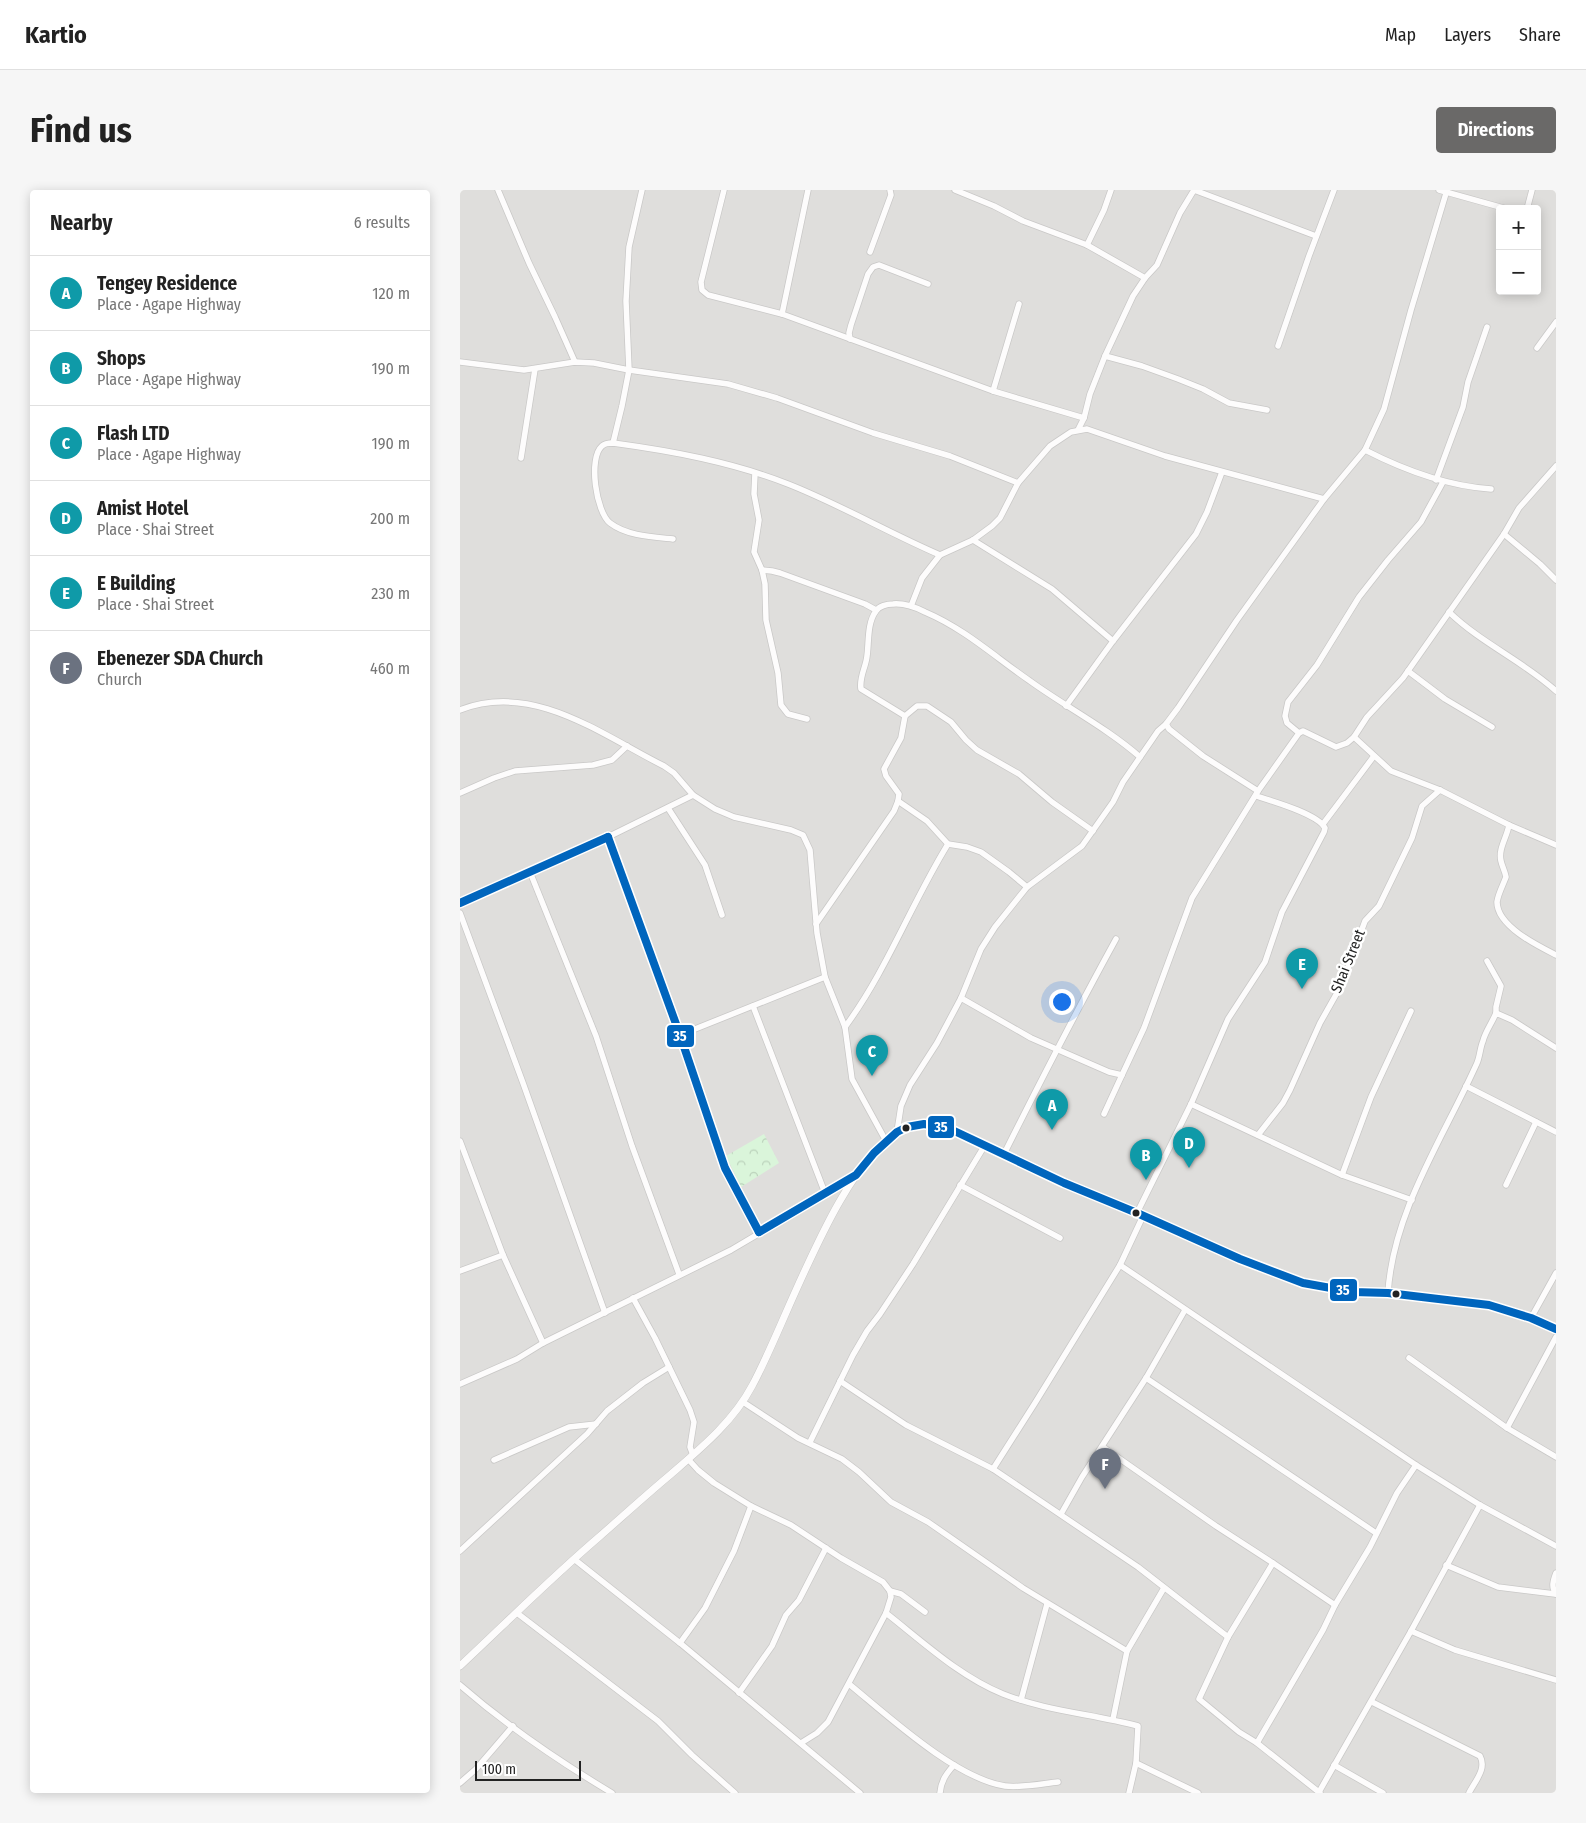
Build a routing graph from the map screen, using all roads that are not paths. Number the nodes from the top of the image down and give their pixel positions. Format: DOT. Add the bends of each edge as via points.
graph roads {
  1 [pos="498,190"];
  2 [pos="642,190"];
  3 [pos="724,190"];
  4 [pos="808,190"];
  5 [pos="890,190"];
  6 [pos="955,190"];
  7 [pos="1111,190"];
  8 [pos="1194,190"];
  9 [pos="1334,190"];
  10 [pos="1440,190"];
  11 [pos="1532,190"];
  12 [pos="1447,191"];
  13 [pos="1528,205"];
  14 [pos="1496,206"];
  15 [pos="1316,236"];
  16 [pos="1087,245"];
  17 [pos="870,252"];
  18 [pos="1145,278"];
  19 [pos="928,284"];
  20 [pos="1019,304"];
  21 [pos="782,314"];
  22 [pos="1556,322"];
  23 [pos="1487,327"];
  24 [pos="850,339"];
  25 [pos="1278,346"];
  26 [pos="1537,348"];
  27 [pos="1105,356"];
  28 [pos="460,362"];
  29 [pos="574,362"];
  30 [pos="534,369"];
  31 [pos="629,370"];
  32 [pos="993,391"];
  33 [pos="1267,410"];
  34 [pos="1084,418"];
  35 [pos="1078,430"];
  36 [pos="613,443"];
  37 [pos="1365,450"];
  38 [pos="521,458"];
  39 [pos="1556,466"];
  40 [pos="755,472"];
  41 [pos="1222,472"];
  42 [pos="1440,481"];
  43 [pos="1018,484"];
  44 [pos="1490,489"];
  45 [pos="1324,500"];
  46 [pos="1504,534"];
  47 [pos="673,539"];
  48 [pos="973,540"];
  49 [pos="940,555"];
  50 [pos="762,570"];
  51 [pos="1556,580"];
  52 [pos="911,606"];
  53 [pos="876,610"];
  54 [pos="1449,612"];
  55 [pos="1113,641"];
  56 [pos="1408,671"];
  57 [pos="1556,691"];
  58 [pos="1066,706"];
  59 [pos="460,710"];
  60 [pos="905,716"];
  61 [pos="807,719"];
  62 [pos="1166,724"];
  63 [pos="1492,727"];
  64 [pos="1299,733"];
  65 [pos="1354,737"];
  66 [pos="627,746"];
  67 [pos="1374,756"];
  68 [pos="1140,757"];
  69 [pos="1440,790"];
  70 [pos="1257,793"];
  71 [pos="460,794"];
  72 [pos="692,795"];
  73 [pos="898,801"];
  74 [pos="668,808"];
  75 [pos="1323,824"];
  76 [pos="1509,825"];
  77 [pos="1093,831"];
  78 [pos="608,837"];
  79 [pos="948,844"];
  80 [pos="1556,845"];
  81 [pos="530,872"];
  82 [pos="1027,887"];
  83 [pos="460,903"];
  84 [pos="460,913"];
  85 [pos="722,915"];
  86 [pos="816,924"];
  87 [pos="1116,939"];
  88 [pos="1556,955"];
  89 [pos="1487,961"];
  90 [pos="825,978"];
  91 [pos="961,998"];
  92 [pos="753,1006"];
  93 [pos="1411,1010"];
  94 [pos="1496,1014"];
  95 [pos="845,1026"];
  96 [pos="680,1035"];
  97 [pos="1556,1048"];
  98 [pos="1056,1049"];
  99 [pos="1122,1075"];
  100 [pos="1466,1086"];
  101 [pos="1190,1104"];
  102 [pos="1104,1114"];
  103 [pos="1536,1122"];
  104 [pos="897,1132"];
  105 [pos="1556,1132"];
  106 [pos="1258,1135"];
  107 [pos="460,1141"];
  108 [pos="886,1141"];
  109 [pos="985,1145"];
  110 [pos="1004,1154"];
  111 [pos="856,1175"];
  112 [pos="1342,1175"];
  113 [pos="960,1185"];
  114 [pos="1506,1185"];
  115 [pos="824,1193"];
  116 [pos="1412,1200"];
  117 [pos="1140,1215"];
  118 [pos="759,1232"];
  119 [pos="1060,1238"];
  120 [pos="503,1255"];
  121 [pos="1120,1265"];
  122 [pos="460,1271"];
  123 [pos="1556,1273"];
  124 [pos="679,1274"];
  125 [pos="1388,1293"];
  126 [pos="633,1298"];
  127 [pos="1184,1310"];
  128 [pos="604,1313"];
  129 [pos="1531,1318"];
  130 [pos="1556,1329"];
  131 [pos="1556,1337"];
  132 [pos="543,1344"];
  133 [pos="1409,1358"];
  134 [pos="669,1367"];
  135 [pos="1146,1378"];
  136 [pos="840,1381"];
  137 [pos="460,1384"];
  138 [pos="743,1402"];
  139 [pos="596,1424"];
  140 [pos="1507,1428"];
  141 [pos="810,1442"];
  142 [pos="1103,1447"];
  143 [pos="690,1457"];
  144 [pos="1556,1457"];
  145 [pos="494,1460"];
  146 [pos="1416,1465"];
  147 [pos="993,1468"];
  148 [pos="752,1506"];
  149 [pos="1480,1506"];
  150 [pos="1061,1514"];
  151 [pos="1376,1533"];
  152 [pos="1556,1546"];
  153 [pos="826,1548"];
  154 [pos="460,1550"];
  155 [pos="574,1559"];
  156 [pos="1273,1563"];
  157 [pos="1446,1565"];
  158 [pos="1556,1573"];
  159 [pos="1164,1588"];
  160 [pos="890,1590"];
  161 [pos="1556,1594"];
  162 [pos="1047,1604"];
  163 [pos="1335,1606"];
  164 [pos="925,1612"];
  165 [pos="517,1613"];
  166 [pos="886,1613"];
  167 [pos="1411,1631"];
  168 [pos="1228,1637"];
  169 [pos="680,1643"];
  170 [pos="1128,1651"];
  171 [pos="460,1666"];
  172 [pos="1556,1680"];
  173 [pos="849,1684"];
  174 [pos="460,1685"];
  175 [pos="740,1693"];
  176 [pos="1022,1700"];
  177 [pos="1372,1702"];
  178 [pos="1113,1719"];
  179 [pos="513,1726"];
  180 [pos="1257,1743"];
  181 [pos="801,1744"];
  182 [pos="1136,1763"];
  183 [pos="954,1765"];
  184 [pos="1334,1765"];
  185 [pos="1058,1782"];
  186 [pos="460,1783"];
  187 [pos="1319,1792"];
  188 [pos="612,1793"];
  189 [pos="735,1793"];
  190 [pos="860,1793"];
  191 [pos="940,1793"];
  192 [pos="1129,1793"];
  193 [pos="1198,1793"];
  194 [pos="1383,1793"];
  195 [pos="1469,1793"];
  1 -- 29 [label="street"];
  2 -- 31 [label="street" via="628,247"];
  3 -- 21 [label="street" via="701,282 702,290 708,295"];
  4 -- 21 [label="street"];
  5 -- 17 [label="street"];
  6 -- 16 [label="street"];
  7 -- 16 [label="street"];
  8 -- 15 [label="street"];
  8 -- 18 [label="street" via="1157,265"];
  9 -- 15 [label="street"];
  10 -- 12 [label="street"];
  11 -- 13 [label="street"];
  12 -- 14 [label="street"];
  12 -- 37 [label="street" via="1384,409"];
  15 -- 25 [label="street"];
  16 -- 18 [label="street"];
  18 -- 27 [label="street"];
  19 -- 24 [label="street" via="879,264 873,267 851,325"];
  20 -- 32 [label="street"];
  21 -- 24 [label="street"];
  22 -- 26 [label="street"];
  23 -- 42 [label="street"];
  24 -- 32 [label="street"];
  27 -- 33 [label="street" via="1178,379 1229,403"];
  27 -- 34 [label="street"];
  28 -- 30 [label="street" via="514,370"];
  29 -- 30 [label="street"];
  29 -- 31 [label="street"];
  30 -- 38 [label="street"];
  31 -- 36 [label="street"];
  31 -- 43 [label="street" via="728,384 758,392 873,433 950,456"];
  32 -- 34 [label="street"];
  34 -- 35 [label="street"];
  35 -- 41 [label="street" via="1087,429"];
  35 -- 43 [label="street" via="1050,446"];
  36 -- 40 [label="street" via="686,455"];
  36 -- 47 [label="street" via="600,448 596,462 597,491 605,518 628,532"];
  37 -- 42 [label="street"];
  37 -- 45 [label="street"];
  39 -- 46 [label="street" via="1519,508"];
  40 -- 49 [label="street" via="789,484"];
  40 -- 50 [label="street" via="754,494 759,520 754,552"];
  41 -- 45 [label="street"];
  41 -- 55 [label="street" via="1196,534"];
  42 -- 44 [label="street"];
  42 -- 64 [label="street" via="1421,522 1354,604 1317,665 1288,702 1287,723"];
  43 -- 48 [label="street" via="1000,518"];
  45 -- 62 [label="street"];
  46 -- 51 [label="street"];
  46 -- 54 [label="street"];
  48 -- 49 [label="street"];
  48 -- 55 [label="street" via="1057,592"];
  49 -- 52 [label="street" via="922,578"];
  50 -- 53 [label="street" via="772,570"];
  50 -- 61 [label="street" via="767,630 778,673 781,705 788,714"];
  52 -- 53 [label="street" via="891,604"];
  52 -- 58 [label="street" via="959,628"];
  53 -- 60 [label="street" via="869,633 861,689"];
  54 -- 56 [label="street"];
  54 -- 57 [label="street"];
  55 -- 58 [label="street"];
  56 -- 63 [label="street" via="1445,699"];
  56 -- 65 [label="street"];
  58 -- 68 [label="street"];
  59 -- 66 [label="street" via="499,701 530,704 570,716"];
  60 -- 73 [label="street" via="901,738 884,769 899,794"];
  60 -- 77 [label="street" via="917,706 927,706 951,722 977,750 1019,774"];
  62 -- 68 [label="street" via="1158,730"];
  62 -- 70 [label="street" via="1203,756"];
  64 -- 65 [label="street" via="1305,731 1336,747"];
  64 -- 70 [label="street"];
  65 -- 67 [label="street"];
  66 -- 71 [label="street" via="612,760 593,765 515,772"];
  66 -- 72 [label="street" via="674,773"];
  67 -- 69 [label="street" via="1391,771"];
  67 -- 75 [label="street"];
  68 -- 77 [label="street"];
  69 -- 76 [label="street"];
  69 -- 106 [label="street, Shai Street" via="1422,806 1412,838 1379,906 1365,921 1342,984 1320,1023 1290,1090"];
  70 -- 75 [label="street"];
  70 -- 99 [label="street" via="1192,898 1144,1028"];
  72 -- 74 [label="street"];
  72 -- 86 [label="street" via="715,810 734,817 803,835 810,850"];
  73 -- 79 [label="street" via="927,821"];
  73 -- 86 [label="street" via="890,818"];
  74 -- 78 [label="street"];
  74 -- 85 [label="street" via="705,866"];
  75 -- 101 [label="street" via="1324,832 1282,912 1265,962 1228,1019"];
  76 -- 80 [label="street"];
  76 -- 88 [label="street" via="1500,851 1506,877 1497,900 1500,913 1523,937"];
  77 -- 82 [label="street" via="1082,846"];
  78 -- 81 [label="street"];
  78 -- 96 [label="street"];
  79 -- 82 [label="street" via="981,852"];
  79 -- 95 [label="street" via="883,969"];
  81 -- 83 [label="street"];
  81 -- 124 [label="street" via="596,1036"];
  82 -- 91 [label="street" via="981,949"];
  84 -- 128 [label="street"];
  86 -- 90 [label="street"];
  87 -- 98 [label="street"];
  89 -- 94 [label="street" via="1501,986"];
  90 -- 92 [label="street"];
  90 -- 95 [label="street"];
  91 -- 98 [label="street"];
  91 -- 104 [label="street" via="910,1085 901,1106"];
  92 -- 96 [label="street"];
  92 -- 115 [label="street"];
  93 -- 112 [label="street" via="1371,1097"];
  94 -- 97 [label="street" via="1512,1020"];
  94 -- 100 [label="street"];
  95 -- 108 [label="street" via="852,1079"];
  96 -- 118 [label="street" via="726,1168"];
  98 -- 99 [label="street"];
  98 -- 110 [label="street"];
  99 -- 102 [label="street"];
  100 -- 103 [label="street"];
  100 -- 116 [label="street"];
  101 -- 106 [label="street"];
  101 -- 117 [label="street" via="1152,1175"];
  103 -- 105 [label="street"];
  103 -- 114 [label="street"];
  104 -- 108 [label="street"];
  104 -- 109 [label="street" via="917,1124 935,1124"];
  106 -- 112 [label="street"];
  107 -- 120 [label="street"];
  108 -- 111 [label="street"];
  109 -- 110 [label="street"];
  109 -- 113 [label="street"];
  110 -- 117 [label="street"];
  111 -- 115 [label="street"];
  111 -- 138 [label="street" via="828,1223"];
  112 -- 116 [label="street"];
  113 -- 119 [label="street"];
  113 -- 136 [label="street" via="913,1264 867,1331"];
  115 -- 118 [label="street"];
  116 -- 125 [label="street" via="1395,1244"];
  117 -- 121 [label="street"];
  117 -- 125 [label="street" via="1303,1283 1353,1292"];
  118 -- 124 [label="street" via="717,1257"];
  120 -- 122 [label="street"];
  120 -- 132 [label="street"];
  121 -- 127 [label="street"];
  121 -- 147 [label="street"];
  123 -- 129 [label="street"];
  124 -- 126 [label="street"];
  125 -- 129 [label="street" via="1489,1305"];
  126 -- 128 [label="street"];
  126 -- 134 [label="street"];
  127 -- 135 [label="street"];
  127 -- 146 [label="street"];
  128 -- 132 [label="street"];
  129 -- 130 [label="street"];
  131 -- 140 [label="street"];
  132 -- 137 [label="street"];
  133 -- 140 [label="street"];
  134 -- 139 [label="street" via="625,1395"];
  134 -- 143 [label="street" via="694,1422"];
  135 -- 142 [label="street"];
  135 -- 151 [label="street"];
  136 -- 141 [label="street"];
  136 -- 147 [label="street" via="906,1425"];
  138 -- 141 [label="street" via="798,1438"];
  138 -- 143 [label="street"];
  139 -- 145 [label="street" via="569,1427"];
  139 -- 154 [label="street"];
  140 -- 144 [label="street"];
  141 -- 162 [label="street" via="842,1459 891,1502 928,1522"];
  142 -- 150 [label="street"];
  142 -- 156 [label="street"];
  143 -- 148 [label="street" via="698,1470 714,1483"];
  143 -- 155 [label="street"];
  146 -- 149 [label="street"];
  146 -- 151 [label="street"];
  147 -- 150 [label="street"];
  148 -- 153 [label="street"];
  148 -- 169 [label="street" via="705,1608"];
  149 -- 152 [label="street"];
  149 -- 157 [label="street"];
  150 -- 159 [label="street"];
  151 -- 163 [label="street"];
  153 -- 160 [label="street" via="883,1582"];
  153 -- 175 [label="street" via="799,1600 786,1615 772,1646"];
  155 -- 165 [label="street"];
  155 -- 169 [label="street"];
  156 -- 163 [label="street"];
  156 -- 168 [label="street"];
  157 -- 161 [label="street" via="1498,1587"];
  157 -- 167 [label="street"];
  158 -- 161 [label="street" via="1553,1581"];
  159 -- 168 [label="street"];
  159 -- 170 [label="street"];
  160 -- 164 [label="street"];
  160 -- 166 [label="street" via="891,1602"];
  162 -- 170 [label="street"];
  162 -- 176 [label="street"];
  163 -- 180 [label="street"];
  165 -- 171 [label="street"];
  165 -- 189 [label="street" via="658,1721"];
  166 -- 173 [label="street"];
  166 -- 176 [label="street" via="973,1679"];
  167 -- 172 [label="street" via="1455,1650"];
  167 -- 177 [label="street"];
  168 -- 180 [label="street" via="1199,1699"];
  169 -- 175 [label="street"];
  170 -- 178 [label="street"];
  173 -- 181 [label="street" via="828,1722"];
  173 -- 183 [label="street"];
  174 -- 179 [label="street"];
  175 -- 181 [label="street"];
  176 -- 178 [label="street"];
  177 -- 184 [label="street"];
  177 -- 195 [label="street" via="1480,1756 1482,1770"];
  178 -- 182 [label="street" via="1138,1726"];
  179 -- 186 [label="street"];
  179 -- 188 [label="street"];
  180 -- 187 [label="street"];
  181 -- 190 [label="street"];
  182 -- 192 [label="street"];
  182 -- 193 [label="street"];
  183 -- 185 [label="street" via="986,1781 1007,1786"];
  183 -- 191 [label="street" via="942,1782"];
  184 -- 187 [label="street"];
  184 -- 194 [label="street"];
}
